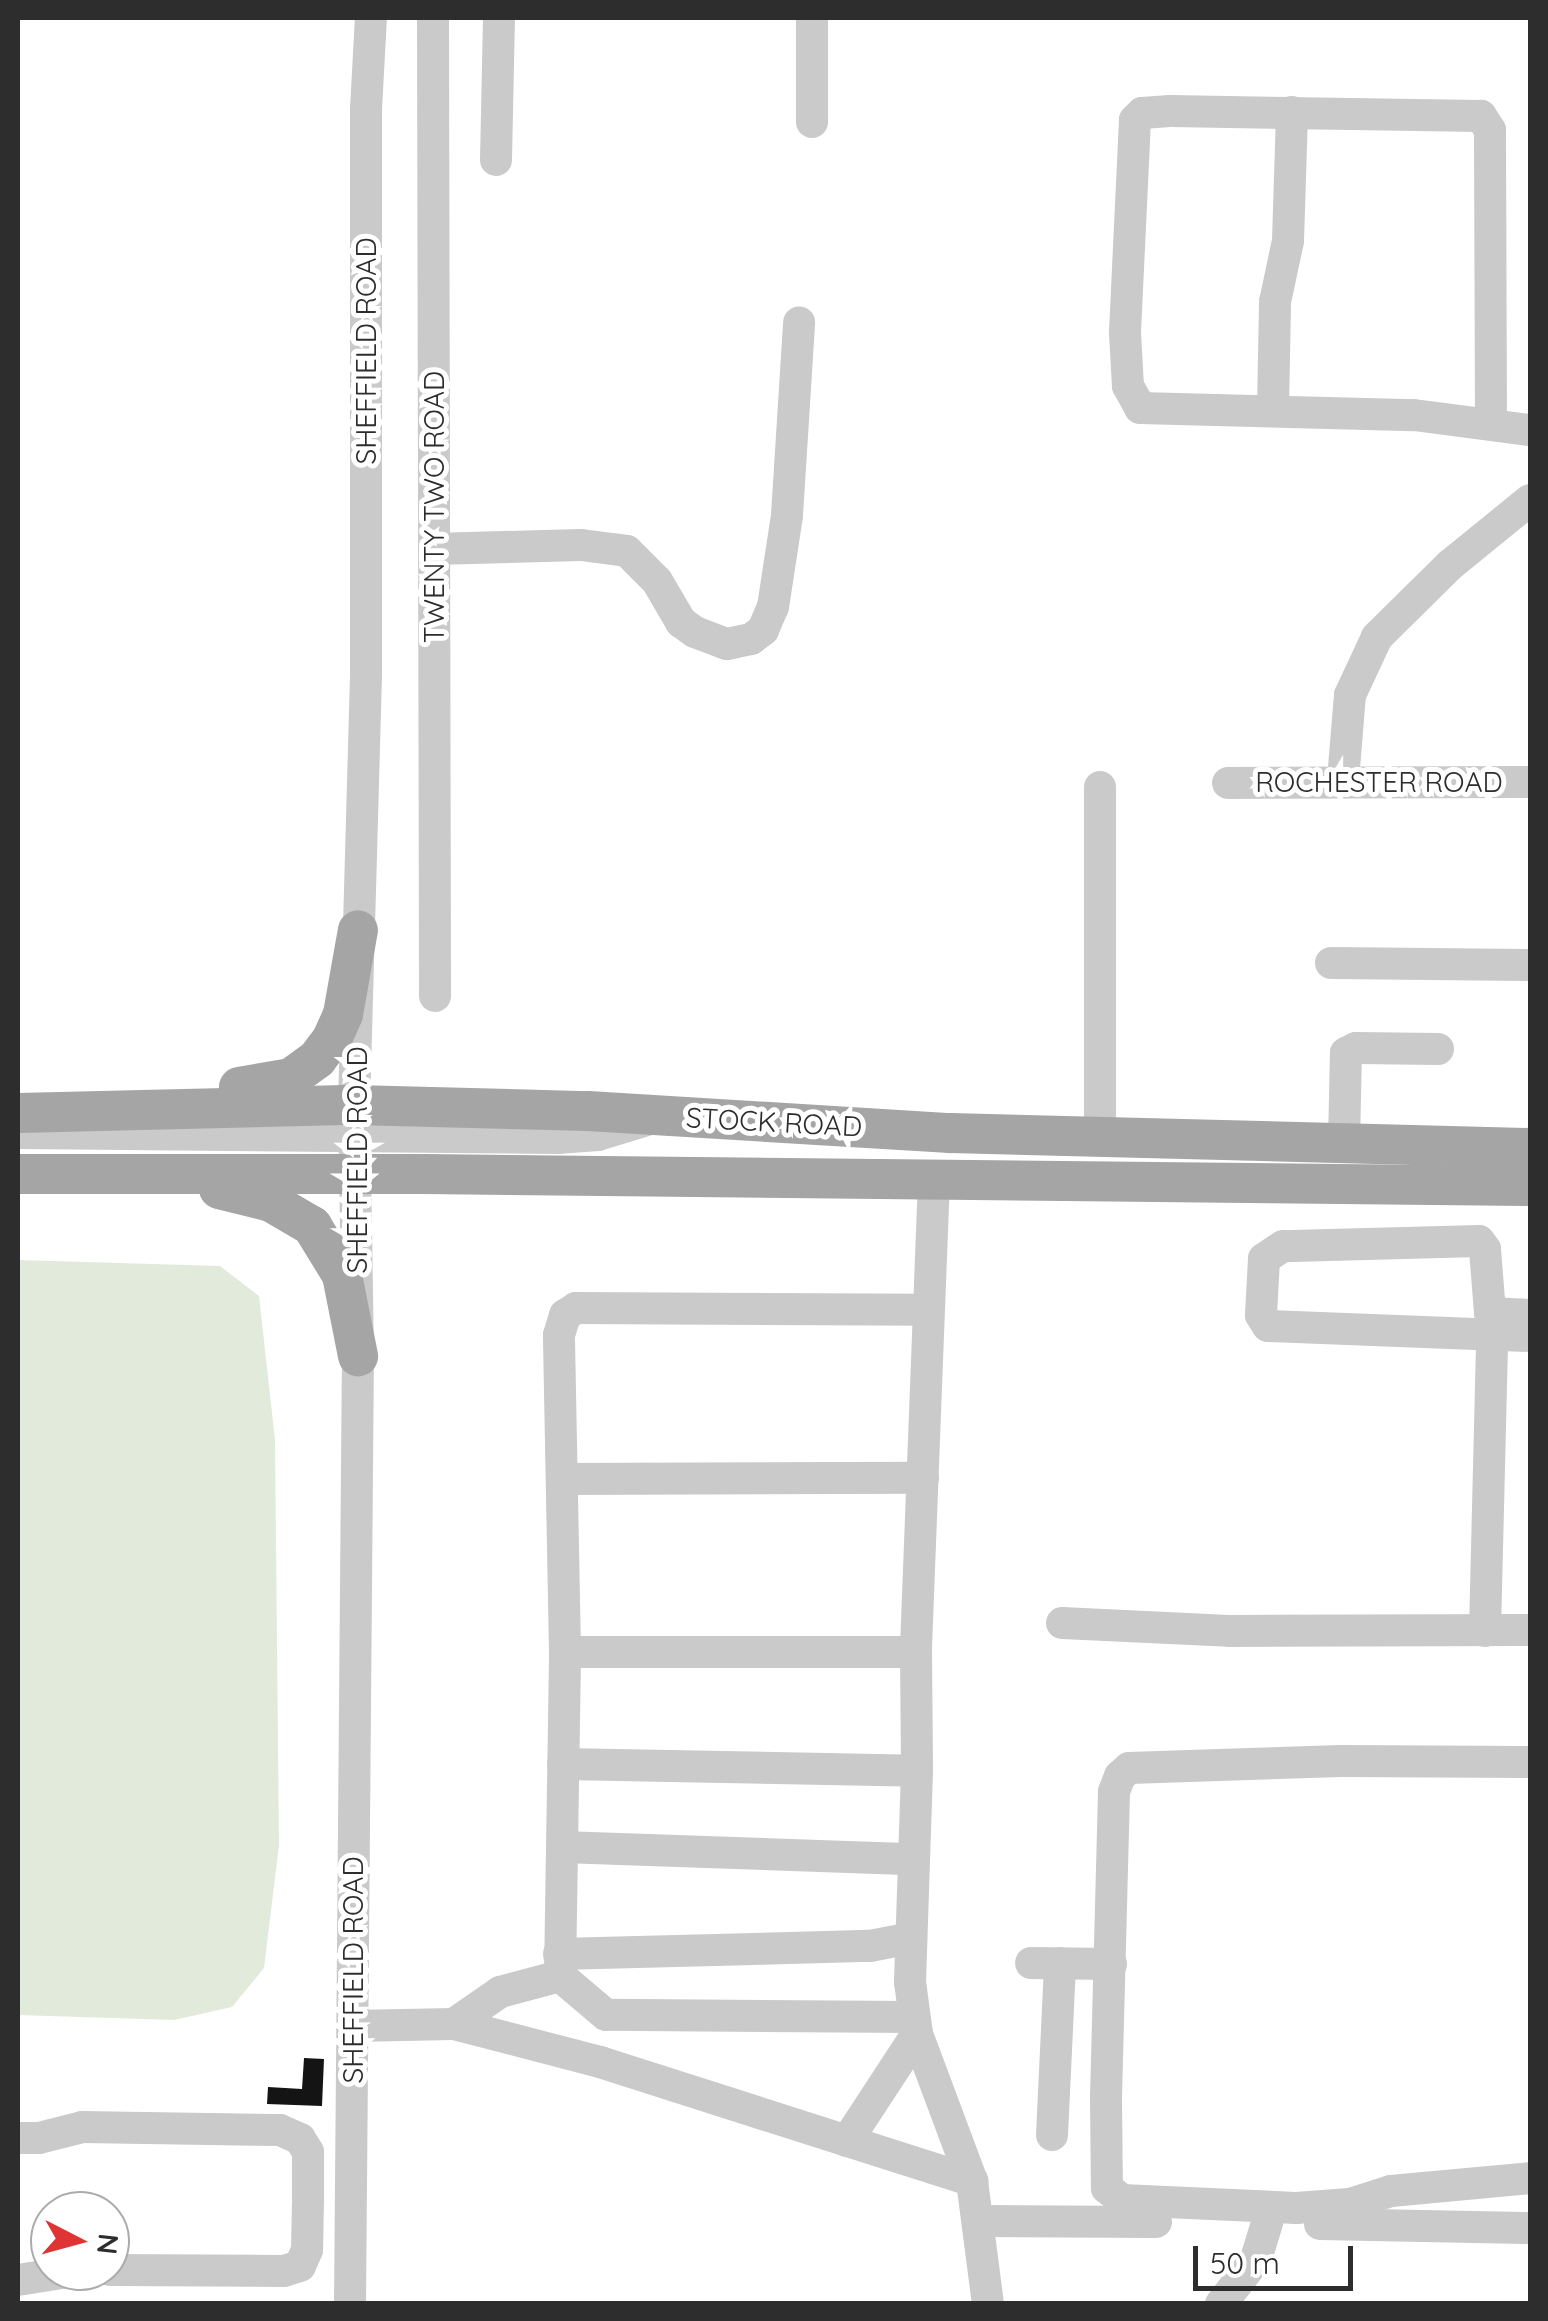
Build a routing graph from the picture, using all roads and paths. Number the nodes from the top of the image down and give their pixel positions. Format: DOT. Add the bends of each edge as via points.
graph roads {
  1 [pos="371,18"];
  2 [pos="433,18"];
  3 [pos="499,18"];
  4 [pos="812,18"];
  5 [pos="1292,112"];
  6 [pos="812,122"];
  7 [pos="496,160"];
  8 [pos="799,322"];
  9 [pos="1273,409"];
  10 [pos="1491,422"];
  11 [pos="1530,430"];
  12 [pos="1530,500"];
  13 [pos="434,550"];
  14 [pos="1343,780"];
  15 [pos="1530,782"];
  16 [pos="1228,783"];
  17 [pos="1100,788"];
  18 [pos="358,930"];
  19 [pos="1331,963"];
  20 [pos="1530,965"];
  21 [pos="434,996"];
  22 [pos="1438,1049"];
  23 [pos="127,1110"];
  24 [pos="18,1113"];
  25 [pos="18,1133"];
  26 [pos="1100,1138"];
  27 [pos="354,1139"];
  28 [pos="1344,1145"];
  29 [pos="1530,1148"];
  30 [pos="18,1174"];
  31 [pos="160,1175"];
  32 [pos="934,1179"];
  33 [pos="1530,1186"];
  34 [pos="928,1310"];
  35 [pos="1530,1316"];
  36 [pos="1492,1335"];
  37 [pos="1530,1336"];
  38 [pos="358,1356"];
  39 [pos="923,1478"];
  40 [pos="563,1479"];
  41 [pos="1062,1623"];
  42 [pos="1530,1630"];
  43 [pos="1485,1631"];
  44 [pos="565,1652"];
  45 [pos="916,1652"];
  46 [pos="1530,1762"];
  47 [pos="563,1764"];
  48 [pos="917,1771"];
  49 [pos="562,1848"];
  50 [pos="913,1859"];
  51 [pos="911,1938"];
  52 [pos="1111,1964"];
  53 [pos="560,1965"];
  54 [pos="606,2014"];
  55 [pos="454,2024"];
  56 [pos="915,2025"];
  57 [pos="352,2026"];
  58 [pos="600,2062"];
  59 [pos="1054,2098"];
  60 [pos="1106,2099"];
  61 [pos="1052,2135"];
  62 [pos="18,2138"];
  63 [pos="847,2141"];
  64 [pos="1530,2178"];
  65 [pos="972,2181"];
  66 [pos="980,2221"];
  67 [pos="1267,2223"];
  68 [pos="1530,2228"];
  69 [pos="130,2270"];
  70 [pos="350,2304"];
  71 [pos="988,2304"];
  72 [pos="1220,2304"];
  1 -- 18 [label="street, SHEFFIELD ROAD"];
  2 -- 13 [label="street, TWENTY TWO ROAD"];
  3 -- 7 [label="street"];
  4 -- 6 [label="street"];
  5 -- 9 [label="street"];
  5 -- 9 [label="street" via="1152,112 1135,120 1133,132 1125,333 1130,397 1140,408"];
  5 -- 10 [label="street" via="1471,112 1488,122"];
  8 -- 13 [label="street" via="787,514 768,621 751,639 727,644 695,632 627,551 581,545"];
  9 -- 10 [label="street"];
  10 -- 11 [label="street"];
  12 -- 14 [label="street" via="1501,519 1377,638 1350,695"];
  13 -- 21 [label="street, TWENTY TWO ROAD"];
  14 -- 15 [label="street, ROCHESTER ROAD"];
  14 -- 16 [label="street, ROCHESTER ROAD"];
  17 -- 26 [label="street"];
  18 -- 23 [label="main road" via="342,1014 317,1060 291,1078"];
  18 -- 27 [label="street, SHEFFIELD ROAD"];
  19 -- 20 [label="street"];
  22 -- 28 [label="street" via="1346,1053"];
  23 -- 24 [label="main road, STOCK ROAD"];
  23 -- 27 [label="main road, STOCK ROAD"];
  25 -- 27 [label="street"];
  26 -- 27 [label="main road, STOCK ROAD" via="660,1116"];
  26 -- 28 [label="main road, STOCK ROAD"];
  27 -- 31 [label="main road, STOCK ROAD"];
  27 -- 32 [label="main road, STOCK ROAD"];
  27 -- 38 [label="street, SHEFFIELD ROAD"];
  28 -- 29 [label="main road, STOCK ROAD"];
  30 -- 31 [label="main road, STOCK ROAD"];
  31 -- 38 [label="main road" via="271,1202 312,1226 342,1275"];
  32 -- 33 [label="main road, STOCK ROAD"];
  32 -- 34 [label="street"];
  34 -- 39 [label="street"];
  34 -- 40 [label="street" via="569,1311 559,1335"];
  35 -- 36 [label="street" via="1490,1313 1479,1241 1283,1246 1264,1259 1261,1315 1268,1326"];
  36 -- 37 [label="street"];
  36 -- 43 [label="street"];
  38 -- 57 [label="street, SHEFFIELD ROAD"];
  39 -- 40 [label="street"];
  39 -- 45 [label="street"];
  40 -- 44 [label="street"];
  41 -- 43 [label="street"];
  42 -- 43 [label="street"];
  44 -- 45 [label="street"];
  44 -- 47 [label="street"];
  45 -- 48 [label="street"];
  46 -- 52 [label="street" via="1130,1768 1114,1792"];
  47 -- 48 [label="street"];
  47 -- 49 [label="street"];
  48 -- 50 [label="street"];
  49 -- 50 [label="street"];
  49 -- 53 [label="street"];
  50 -- 51 [label="street"];
  51 -- 53 [label="street"];
  51 -- 56 [label="street"];
  52 -- 59 [label="street" via="1046,1963"];
  52 -- 60 [label="street"];
  53 -- 54 [label="street"];
  53 -- 55 [label="street" via="500,1992"];
  54 -- 56 [label="street"];
  54 -- 58 [label="street"];
  55 -- 57 [label="street"];
  55 -- 58 [label="street"];
  56 -- 63 [label="street"];
  56 -- 65 [label="street"];
  57 -- 70 [label="street, SHEFFIELD ROAD"];
  58 -- 63 [label="street"];
  59 -- 60 [label="street"];
  59 -- 61 [label="street"];
  60 -- 64 [label="street" via="1107,2188 1122,2200 1296,2208"];
  62 -- 69 [label="street" via="82,2127 280,2130 300,2139 308,2152 307,2250 300,2266 284,2272"];
  63 -- 65 [label="street"];
  65 -- 66 [label="street"];
  66 -- 67 [label="street"];
  66 -- 71 [label="street"];
  67 -- 68 [label="street"];
  67 -- 72 [label="street" via="1256,2259"];
}
